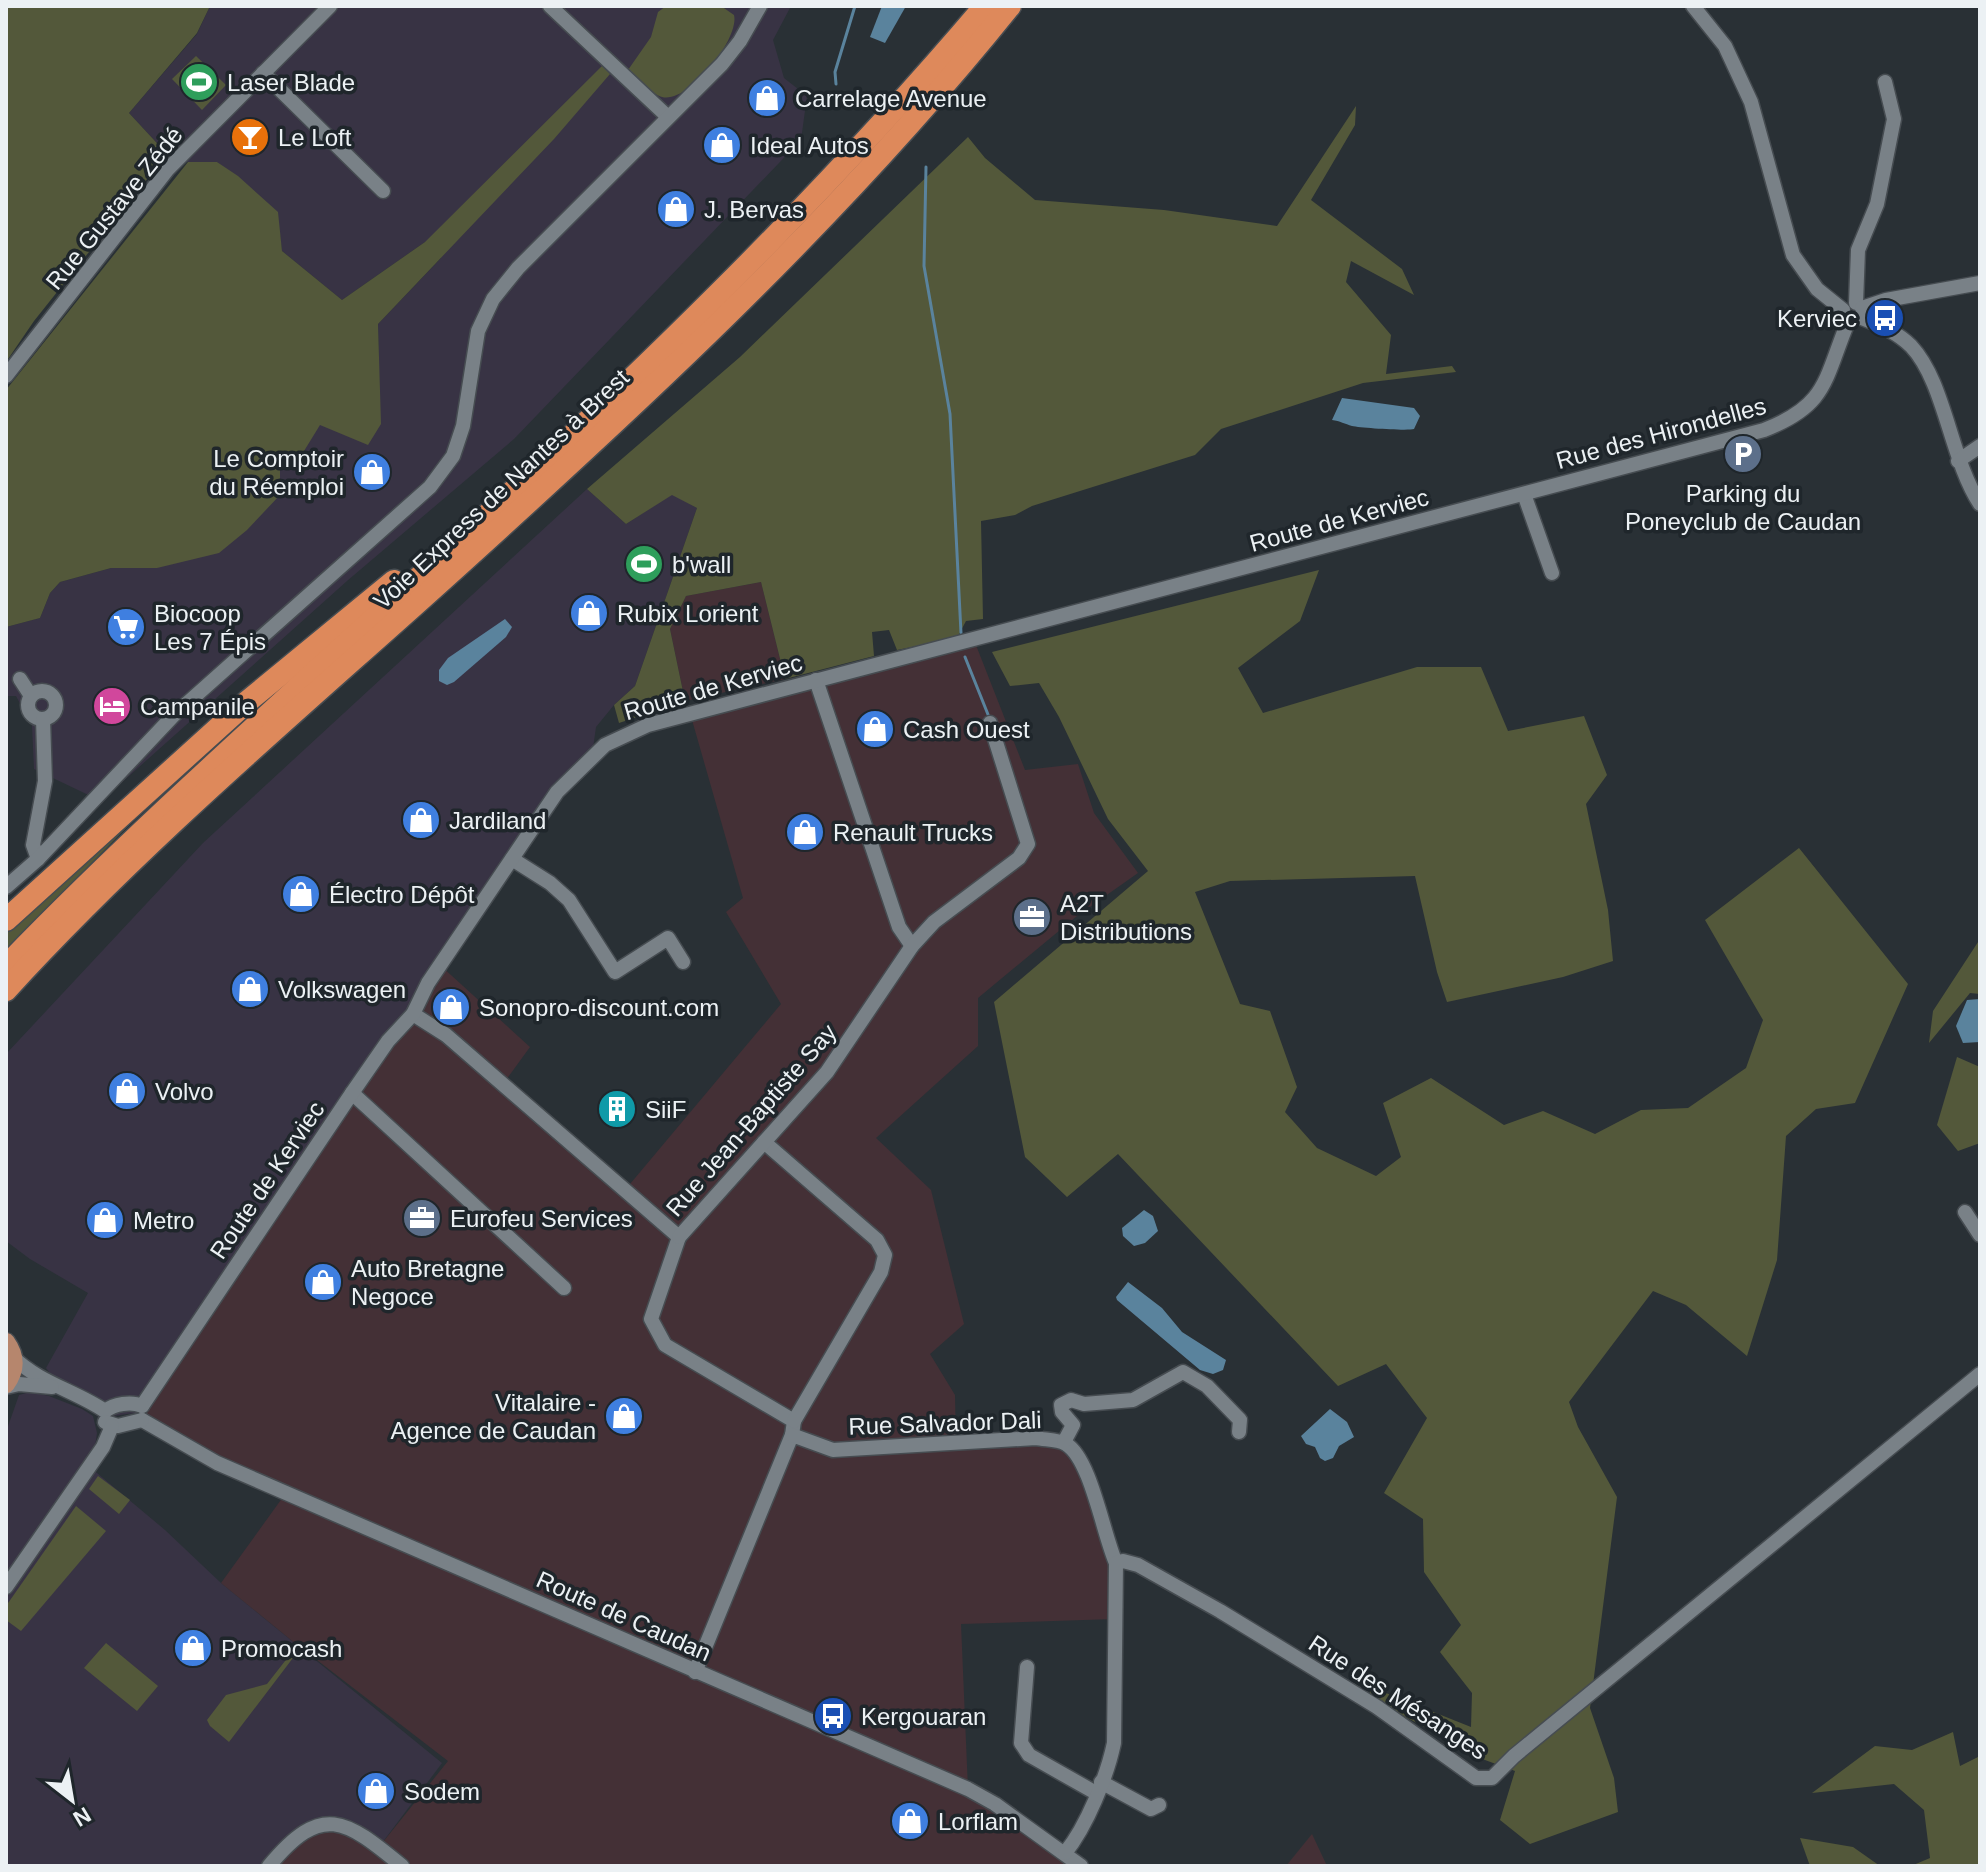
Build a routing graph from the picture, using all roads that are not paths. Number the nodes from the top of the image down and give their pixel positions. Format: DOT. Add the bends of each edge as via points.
graph roads {
  1 [pos="330,6"];
  2 [pos="550,6"];
  3 [pos="985,6"];
  4 [pos="1010,6"];
  5 [pos="1028,6"];
  6 [pos="1693,6"];
  7 [pos="756,8"];
  8 [pos="263,73"];
  9 [pos="1885,82"];
  10 [pos="944,85"];
  11 [pos="668,117"];
  12 [pos="383,191"];
  13 [pos="1980,283"];
  14 [pos="1886,300"];
  15 [pos="1854,312"];
  16 [pos="1893,332"];
  17 [pos="6,376"];
  18 [pos="1980,446"];
  19 [pos="1958,461"];
  20 [pos="541,463"];
  21 [pos="1524,494"];
  22 [pos="1980,504"];
  23 [pos="1552,573"];
  24 [pos="20,679"];
  25 [pos="816,680"];
  26 [pos="31,696"];
  27 [pos="43,719"];
  28 [pos="990,723"];
  29 [pos="170,825"];
  30 [pos="38,859"];
  31 [pos="512,859"];
  32 [pos="6,887"];
  33 [pos="6,920"];
  34 [pos="912,946"];
  35 [pos="683,962"];
  36 [pos="6,966"];
  37 [pos="6,990"];
  38 [pos="6,1008"];
  39 [pos="413,1014"];
  40 [pos="352,1093"];
  41 [pos="764,1142"];
  42 [pos="1965,1212"];
  43 [pos="1980,1235"];
  44 [pos="679,1237"];
  45 [pos="564,1288"];
  46 [pos="10,1350"];
  47 [pos="1980,1374"];
  48 [pos="6,1386"];
  49 [pos="61,1388"];
  50 [pos="109,1409"];
  51 [pos="137,1413"];
  52 [pos="114,1426"];
  53 [pos="793,1428"];
  54 [pos="1239,1432"];
  55 [pos="1064,1442"];
  56 [pos="1116,1563"];
  57 [pos="6,1587"];
  58 [pos="1027,1667"];
  59 [pos="695,1672"];
  60 [pos="1098,1788"];
  61 [pos="1159,1805"];
  62 [pos="1065,1853"];
  63 [pos="269,1866"];
  64 [pos="402,1866"];
  65 [pos="1081,1866"];
  1 -- 8 [label="street, Rue Gustave Zédé"];
  2 -- 11 [label="street"];
  3 -- 20 [label="highway, Voie Express de Nantes à Brest" via="793,219"];
  4 -- 10 [label="highway, Voie Express de Nantes à Brest"];
  5 -- 10 [label="highway" via="972,69"];
  6 -- 15 [label="street" via="1725,46 1751,102 1793,255 1817,289"];
  7 -- 11 [label="street" via="722,64"];
  8 -- 12 [label="street"];
  8 -- 17 [label="street, Rue Gustave Zédé" via="168,169"];
  9 -- 15 [label="street, Rue des Hirondelles" via="1894,119 1877,204 1858,250"];
  10 -- 29 [label="highway, Voie Express de Nantes à Brest" via="776,264 621,415"];
  11 -- 30 [label="street" via="493,299 478,331 453,456 430,487 174,715"];
  13 -- 14 [label="street"];
  14 -- 15 [label="street"];
  14 -- 16 [label="street"];
  15 -- 16 [label="street"];
  15 -- 21 [label="street, Rue des Hirondelles" via="1828,377 1815,399 1792,418 1705,447"];
  16 -- 19 [label="street" via="1929,370"];
  18 -- 19 [label="street"];
  19 -- 22 [label="street"];
  20 -- 33 [label="highway" via="514,479 248,701"];
  20 -- 36 [label="highway, Voie Express de Nantes à Brest" via="154,818"];
  21 -- 23 [label="street"];
  21 -- 25 [label="street, Route de Kerviec"];
  24 -- 26 [label="street"];
  25 -- 31 [label="street, Route de Kerviec" via="648,725 605,745 557,792"];
  25 -- 34 [label="street" via="899,927"];
  26 -- 27 [label="street" via="30,714"];
  26 -- 27 [label="street" via="44,691 55,699 54,712"];
  27 -- 30 [label="street" via="45,781 33,845"];
  28 -- 34 [label="street, Rue Jean-Baptiste Say" via="1028,844 1019,858 934,922"];
  29 -- 37 [label="highway, Voie Express de Nantes à Brest"];
  29 -- 38 [label="highway" via="156,851"];
  30 -- 32 [label="street"];
  31 -- 35 [label="street" via="569,900 615,972 668,938"];
  31 -- 39 [label="street, Route de Kerviec" via="428,983"];
  34 -- 41 [label="street, Rue Jean-Baptiste Say" via="827,1072"];
  39 -- 40 [label="street, Route de Kerviec"];
  39 -- 44 [label="street" via="446,1035"];
  40 -- 45 [label="street"];
  40 -- 51 [label="street, Route de Kerviec"];
  41 -- 44 [label="street, Rue Jean-Baptiste Say"];
  41 -- 53 [label="street" via="877,1240 885,1255 881,1272"];
  42 -- 43 [label="street"];
  44 -- 53 [label="street, Rue Salvador Dali" via="651,1319 665,1345"];
  46 -- 48 [label="main road" via="13,1370"];
  46 -- 49 [label="street"];
  47 -- 56 [label="street, Rue des Mésanges" via="1492,1778 1476,1778 1377,1707 1220,1611 1138,1565"];
  48 -- 49 [label="street"];
  49 -- 50 [label="street"];
  50 -- 51 [label="street"];
  50 -- 52 [label="street" via="104,1421"];
  51 -- 52 [label="street"];
  51 -- 59 [label="street, Route de Caudan" via="217,1463"];
  52 -- 57 [label="street"];
  53 -- 55 [label="street, Rue Salvador Dali" via="833,1450 1036,1438"];
  53 -- 59 [label="street"];
  54 -- 55 [label="street" via="1240,1420 1207,1386 1183,1372 1133,1400 1071,1400 1061,1405 1073,1425"];
  55 -- 56 [label="street, Rue Salvador Dali" via="1087,1472"];
  56 -- 60 [label="street" via="1114,1743"];
  58 -- 60 [label="street" via="1021,1743 1029,1755"];
  59 -- 62 [label="street, Route de Caudan" via="968,1789"];
  60 -- 61 [label="street" via="1151,1809"];
  60 -- 62 [label="street"];
  62 -- 65 [label="street, Route de Caudan"];
  63 -- 64 [label="street" via="297,1835 319,1824 356,1830"];
}
